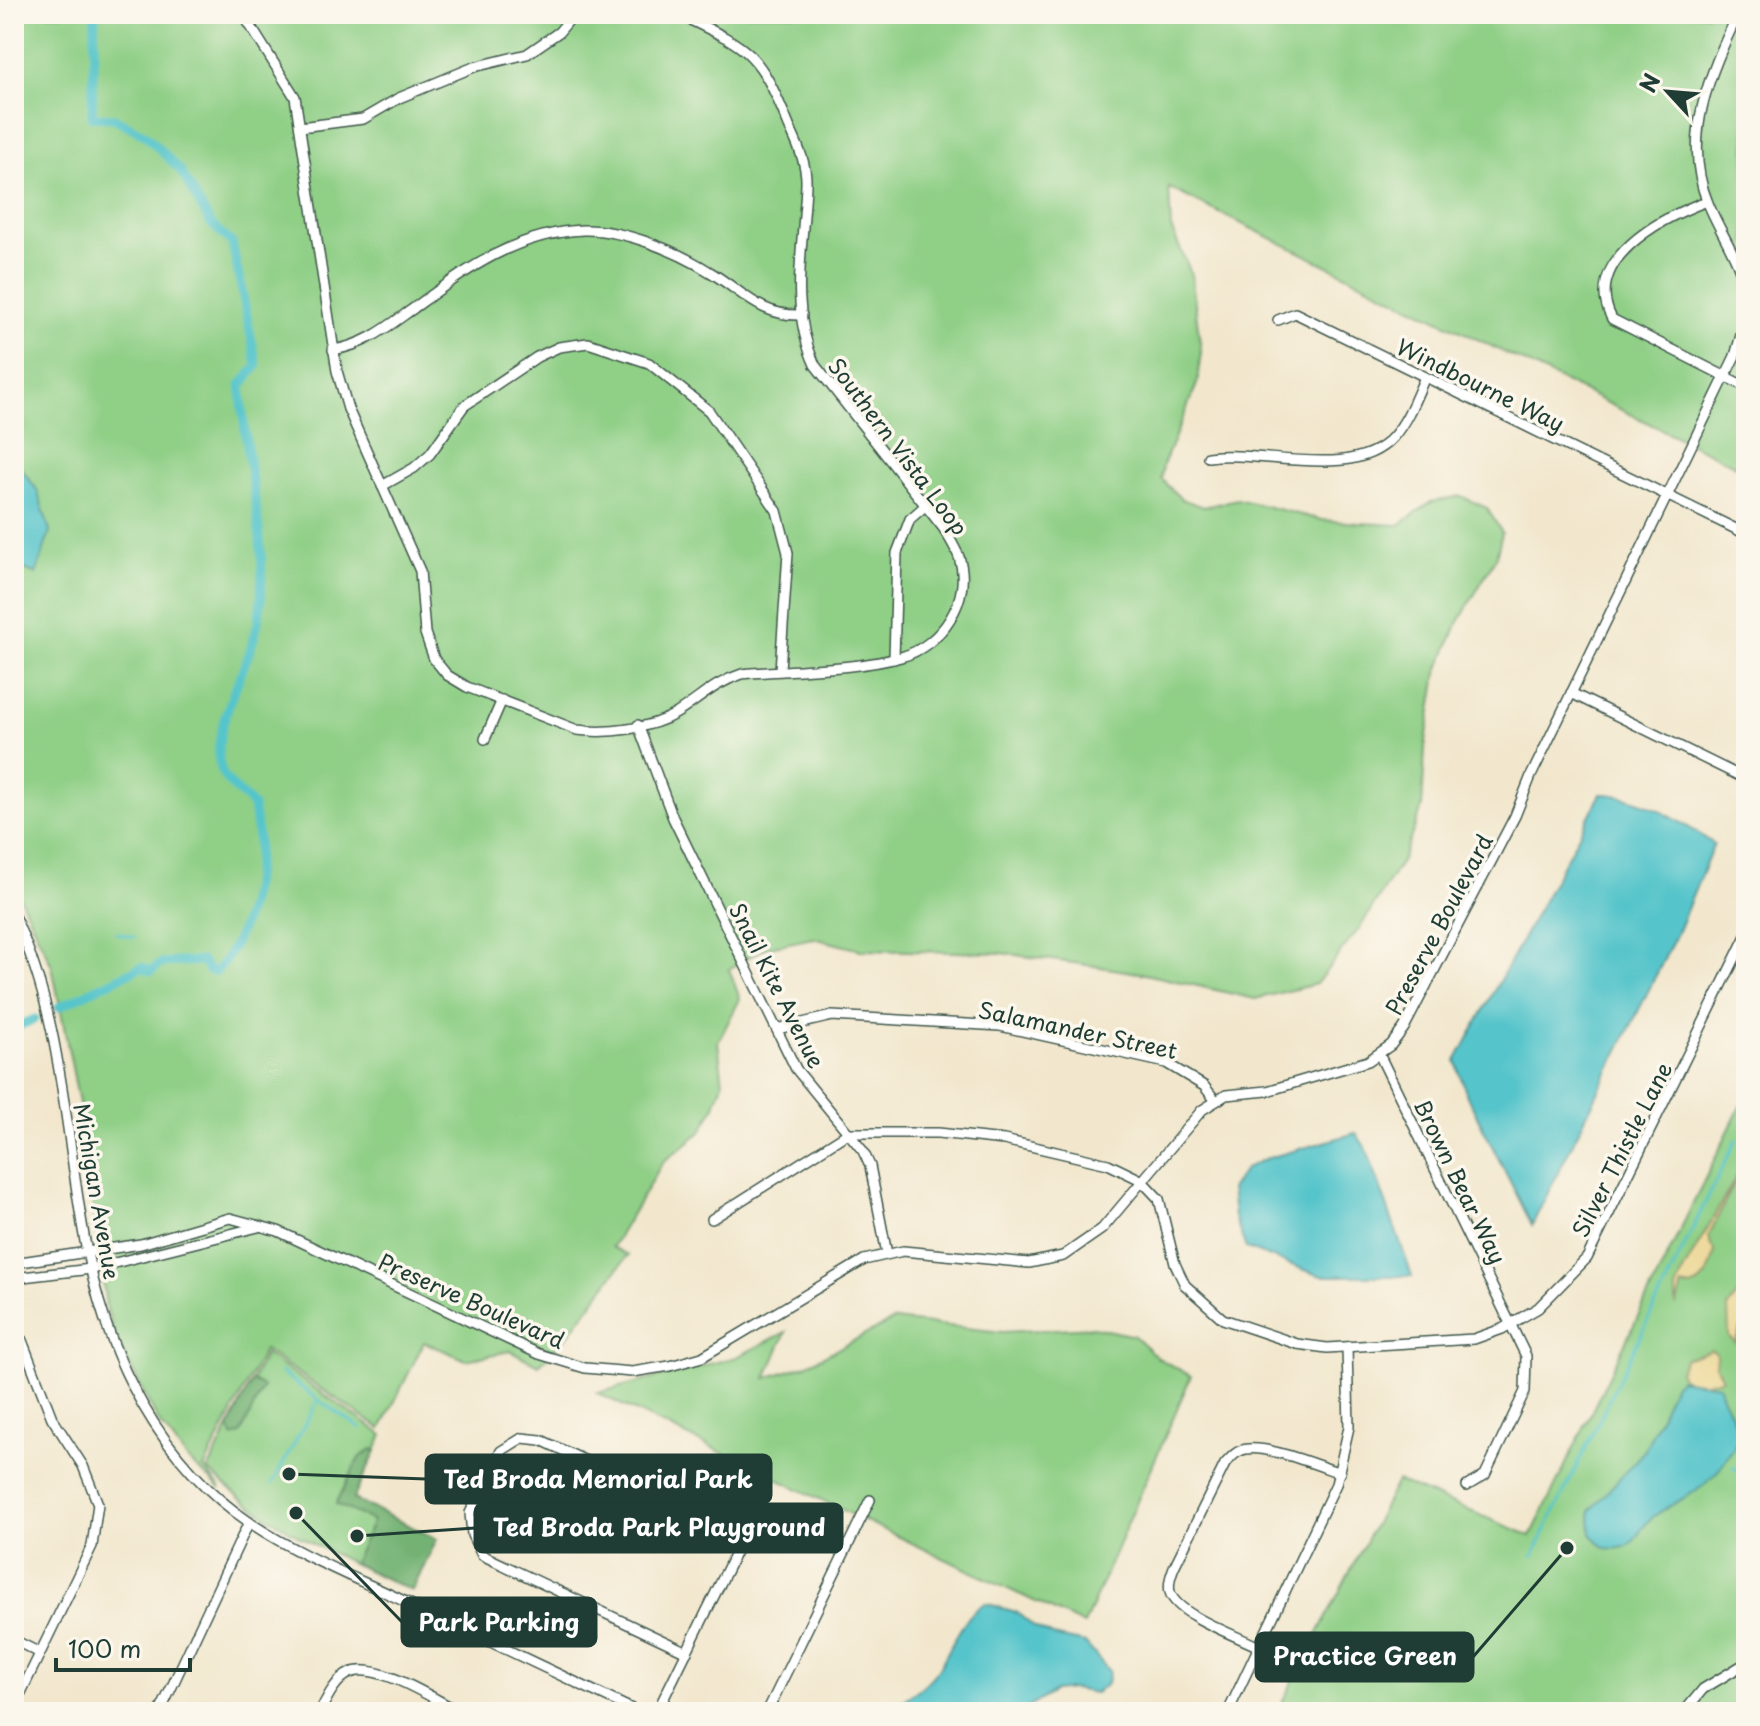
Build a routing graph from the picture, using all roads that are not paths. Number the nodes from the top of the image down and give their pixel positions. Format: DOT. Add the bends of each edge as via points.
graph roads {
  1 [pos="243,14"];
  2 [pos="574,14"];
  3 [pos="678,14"];
  4 [pos="1738,14"];
  5 [pos="300,127"];
  6 [pos="1707,201"];
  7 [pos="1746,294"];
  8 [pos="802,315"];
  9 [pos="1746,318"];
  10 [pos="1278,320"];
  11 [pos="333,350"];
  12 [pos="1425,377"];
  13 [pos="1725,377"];
  14 [pos="1746,387"];
  15 [pos="1208,457"];
  16 [pos="382,486"];
  17 [pos="1668,495"];
  18 [pos="926,505"];
  19 [pos="1746,534"];
  20 [pos="894,659"];
  21 [pos="780,670"];
  22 [pos="1571,693"];
  23 [pos="502,700"];
  24 [pos="638,725"];
  25 [pos="485,739"];
  26 [pos="1746,779"];
  27 [pos="14,916"];
  28 [pos="1746,936"];
  29 [pos="777,1029"];
  30 [pos="1379,1054"];
  31 [pos="1216,1101"];
  32 [pos="848,1133"];
  33 [pos="1141,1180"];
  34 [pos="712,1219"];
  35 [pos="258,1227"];
  36 [pos="87,1251"];
  37 [pos="887,1254"];
  38 [pos="14,1263"];
  39 [pos="91,1269"];
  40 [pos="14,1278"];
  41 [pos="14,1320"];
  42 [pos="1511,1324"];
  43 [pos="1347,1347"];
  44 [pos="1340,1473"];
  45 [pos="1467,1486"];
  46 [pos="870,1500"];
  47 [pos="754,1515"];
  48 [pos="249,1522"];
  49 [pos="744,1535"];
  50 [pos="14,1640"];
  51 [pos="1259,1647"];
  52 [pos="687,1652"];
  53 [pos="40,1653"];
  54 [pos="1746,1663"];
  55 [pos="14,1707"];
  56 [pos="160,1712"];
  57 [pos="320,1712"];
  58 [pos="460,1712"];
  59 [pos="638,1712"];
  60 [pos="657,1712"];
  61 [pos="767,1712"];
  62 [pos="1228,1712"];
  63 [pos="1358,1712"];
  64 [pos="1419,1712"];
  65 [pos="1684,1712"];
  1 -- 5 [label="street, Southern Vista Loop" via="295,97"];
  2 -- 5 [label="street" via="527,54 474,67 363,119"];
  3 -- 8 [label="street, Southern Vista Loop" via="735,41 768,75 807,182 798,257"];
  4 -- 6 [label="street" via="1707,82 1699,117 1697,145"];
  5 -- 11 [label="street, Southern Vista Loop"];
  6 -- 7 [label="street"];
  6 -- 13 [label="street" via="1673,214 1639,236 1603,287 1603,302 1612,319"];
  8 -- 11 [label="street" via="770,312 710,271 636,239 586,230 516,243 479,261 370,339"];
  8 -- 18 [label="street, Southern Vista Loop" via="804,340 815,365"];
  9 -- 13 [label="street, Preserve Boulevard"];
  10 -- 12 [label="street, Windbourne Way" via="1295,313"];
  11 -- 16 [label="street, Southern Vista Loop" via="348,409"];
  12 -- 15 [label="street" via="1405,419 1376,452 1351,460"];
  12 -- 17 [label="street, Windbourne Way"];
  13 -- 14 [label="street"];
  13 -- 17 [label="street, Preserve Boulevard"];
  16 -- 21 [label="street" via="430,454 464,406 537,357 588,343 649,363 709,411 777,511 788,553"];
  16 -- 23 [label="street, Southern Vista Loop" via="420,571 425,633 434,659 447,675"];
  17 -- 19 [label="street"];
  17 -- 22 [label="street, Preserve Boulevard"];
  18 -- 20 [label="street" via="910,519 897,553"];
  18 -- 20 [label="street, Southern Vista Loop" via="959,558 957,607 928,646"];
  20 -- 21 [label="street, Southern Vista Loop"];
  21 -- 24 [label="street, Southern Vista Loop" via="717,682 675,715"];
  22 -- 26 [label="street"];
  22 -- 30 [label="street, Preserve Boulevard" via="1515,816 1404,1028"];
  23 -- 24 [label="street, Southern Vista Loop" via="577,730"];
  23 -- 25 [label="street"];
  24 -- 29 [label="street, Snail Kite Avenue" via="673,818"];
  27 -- 36 [label="street, Michigan Avenue" via="41,986 69,1121"];
  28 -- 42 [label="street, Silver Thistle Lane" via="1587,1258 1538,1308"];
  29 -- 31 [label="street, Salamander Street" via="832,1016 1000,1026 1166,1063 1204,1086"];
  29 -- 32 [label="street, Snail Kite Avenue" via="796,1069"];
  30 -- 31 [label="street, Preserve Boulevard" via="1343,1071"];
  30 -- 42 [label="street, Brown Bear Way"];
  31 -- 33 [label="street, Preserve Boulevard" via="1182,1130"];
  32 -- 33 [label="street" via="938,1133 1004,1140 1108,1164"];
  32 -- 34 [label="street"];
  32 -- 37 [label="street, Snail Kite Avenue" via="870,1166"];
  33 -- 37 [label="street, Preserve Boulevard" via="1085,1243 1047,1261 915,1251"];
  33 -- 43 [label="street, Silver Thistle Lane" via="1159,1199 1185,1285 1209,1310 1297,1344"];
  35 -- 36 [label="street, Preserve Boulevard" via="230,1218 141,1244"];
  35 -- 37 [label="street, Preserve Boulevard" via="278,1231 539,1354 585,1368 632,1372 702,1357 833,1276"];
  35 -- 39 [label="street"];
  36 -- 38 [label="street, Preserve Boulevard"];
  36 -- 39 [label="street, Michigan Avenue"];
  39 -- 40 [label="street"];
  39 -- 48 [label="street, Michigan Avenue" via="109,1336 145,1411 194,1474"];
  41 -- 53 [label="street" via="52,1418 83,1466 98,1504 92,1546"];
  42 -- 43 [label="street, Silver Thistle Lane" via="1474,1339"];
  42 -- 45 [label="street, Brown Bear Way" via="1526,1356 1525,1391 1485,1475"];
  43 -- 44 [label="street" via="1349,1427"];
  44 -- 51 [label="street"];
  44 -- 51 [label="street" via="1269,1451 1237,1451 1225,1464 1174,1567 1169,1583 1175,1602"];
  46 -- 61 [label="street"];
  47 -- 49 [label="street"];
  48 -- 56 [label="street"];
  48 -- 59 [label="street, Michigan Avenue" via="285,1545"];
  49 -- 52 [label="street"];
  49 -- 52 [label="street" via="541,1440 522,1438 501,1451 470,1513 472,1535 482,1555"];
  50 -- 53 [label="street"];
  51 -- 62 [label="street"];
  52 -- 60 [label="street"];
  53 -- 55 [label="street"];
  54 -- 65 [label="street" via="1703,1689"];
  57 -- 58 [label="street" via="331,1690 350,1673 374,1670"];
  63 -- 64 [label="street" via="1401,1707"];
}
